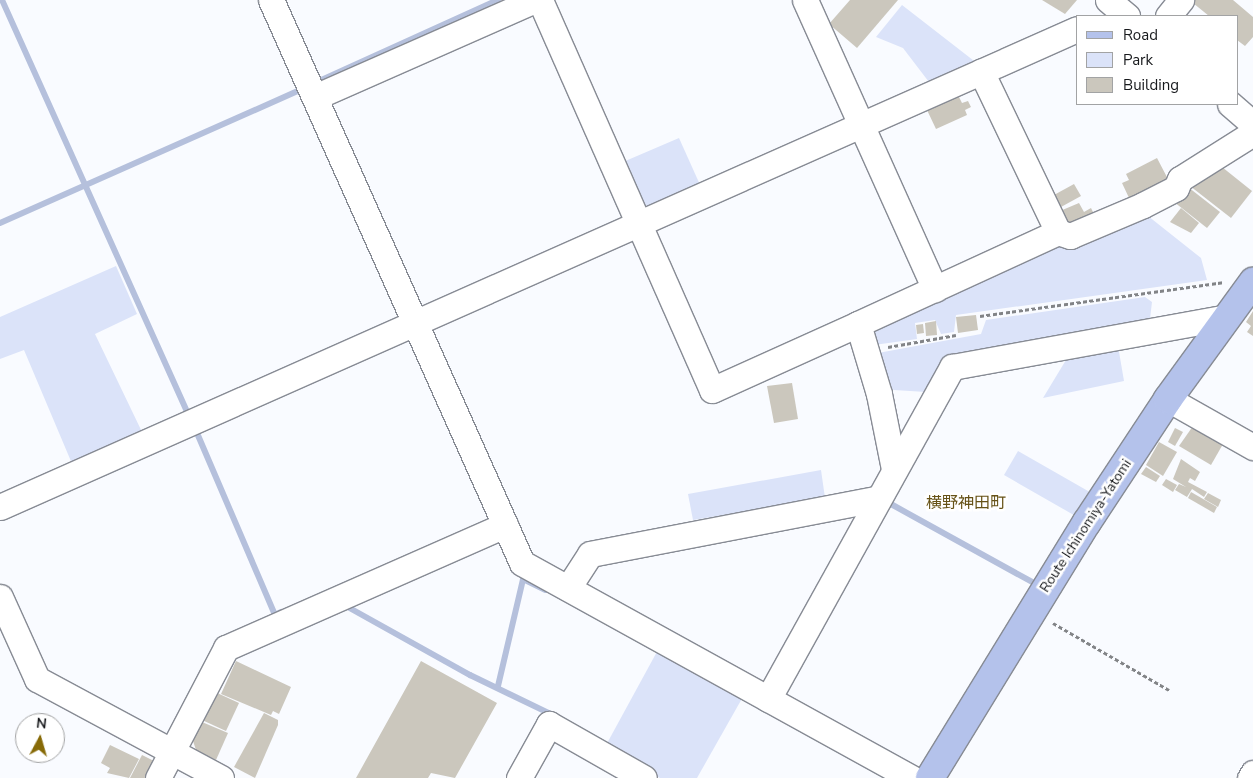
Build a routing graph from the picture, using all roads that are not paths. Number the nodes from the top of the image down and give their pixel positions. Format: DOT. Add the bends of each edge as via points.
graph roads {
  1 [pos="272,0"];
  2 [pos="535,0"];
  3 [pos="540,0"];
  4 [pos="805,0"];
  5 [pos="1182,0"];
  6 [pos="1169,15"];
  7 [pos="1076,29"];
  8 [pos="981,71"];
  9 [pos="315,97"];
  10 [pos="1231,105"];
  11 [pos="1253,124"];
  12 [pos="861,125"];
  13 [pos="1253,133"];
  14 [pos="639,223"];
  15 [pos="1058,232"];
  16 [pos="1243,281"];
  17 [pos="935,288"];
  18 [pos="1228,317"];
  19 [pos="415,322"];
  20 [pos="858,324"];
  21 [pos="1168,398"];
  22 [pos="1253,447"];
  23 [pos="894,469"];
  24 [pos="876,499"];
  25 [pos="0,507"];
  26 [pos="506,525"];
  27 [pos="568,588"];
  28 [pos="0,597"];
  29 [pos="768,698"];
  30 [pos="171,751"];
  31 [pos="1253,773"];
  32 [pos="158,778"];
  33 [pos="221,778"];
  34 [pos="519,778"];
  35 [pos="644,778"];
  36 [pos="912,778"];
  37 [pos="930,778"];
  38 [pos="1250,778"];
  1 -- 9 [label="street"];
  2 -- 9 [label="street"];
  3 -- 14 [label="street"];
  4 -- 12 [label="street"];
  5 -- 6 [label="street"];
  7 -- 8 [label="street"];
  8 -- 12 [label="street"];
  8 -- 15 [label="street"];
  9 -- 19 [label="street"];
  10 -- 11 [label="street"];
  12 -- 14 [label="street"];
  12 -- 17 [label="street"];
  13 -- 15 [label="street" via="1180,179 1176,188 1143,205 1070,236"];
  14 -- 19 [label="street"];
  14 -- 20 [label="street" via="712,390"];
  15 -- 17 [label="street"];
  16 -- 18 [label="main road, Route Ichinomiya-Yatomi"];
  17 -- 20 [label="street"];
  18 -- 21 [label="main road, Route Ichinomiya-Yatomi"];
  18 -- 23 [label="street" via="952,367"];
  19 -- 25 [label="street"];
  19 -- 26 [label="street"];
  20 -- 23 [label="street" via="879,394"];
  21 -- 22 [label="street"];
  21 -- 37 [label="main road, Route Ichinomiya-Yatomi"];
  23 -- 24 [label="street"];
  24 -- 27 [label="street" via="590,554"];
  24 -- 29 [label="street"];
  26 -- 27 [label="street" via="522,563"];
  26 -- 30 [label="street" via="226,648"];
  27 -- 29 [label="street"];
  28 -- 30 [label="street" via="37,679"];
  29 -- 36 [label="street"];
  30 -- 32 [label="street"];
  30 -- 33 [label="street"];
  31 -- 38 [label="street"];
  34 -- 35 [label="street" via="549,724"];
}
